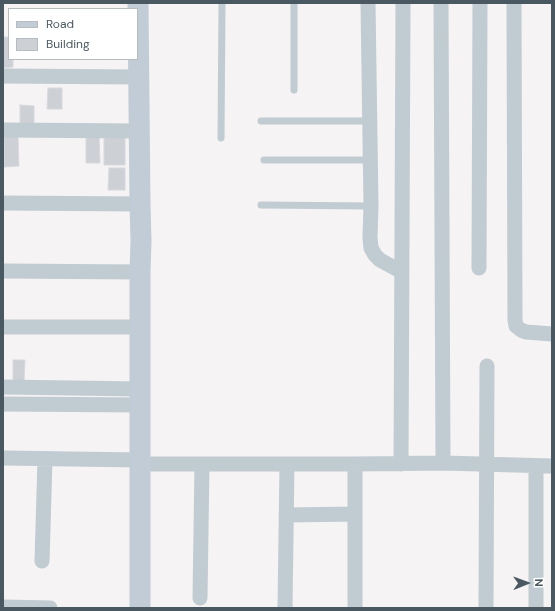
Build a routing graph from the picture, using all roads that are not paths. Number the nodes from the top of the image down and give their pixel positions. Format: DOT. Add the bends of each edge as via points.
graph roads {
  1 [pos="138,3"];
  2 [pos="222,3"];
  3 [pos="294,3"];
  4 [pos="368,3"];
  5 [pos="403,3"];
  6 [pos="441,3"];
  7 [pos="480,3"];
  8 [pos="514,3"];
  9 [pos="3,76"];
  10 [pos="139,78"];
  11 [pos="294,90"];
  12 [pos="262,121"];
  13 [pos="370,121"];
  14 [pos="3,130"];
  15 [pos="139,131"];
  16 [pos="221,138"];
  17 [pos="264,160"];
  18 [pos="370,160"];
  19 [pos="3,203"];
  20 [pos="140,204"];
  21 [pos="261,205"];
  22 [pos="371,206"];
  23 [pos="479,268"];
  24 [pos="3,271"];
  25 [pos="140,272"];
  26 [pos="402,272"];
  27 [pos="3,327"];
  28 [pos="140,328"];
  29 [pos="552,334"];
  30 [pos="487,366"];
  31 [pos="3,387"];
  32 [pos="141,397"];
  33 [pos="3,404"];
  34 [pos="3,458"];
  35 [pos="45,459"];
  36 [pos="140,462"];
  37 [pos="443,463"];
  38 [pos="202,464"];
  39 [pos="287,464"];
  40 [pos="355,464"];
  41 [pos="401,464"];
  42 [pos="487,464"];
  43 [pos="536,466"];
  44 [pos="552,466"];
  45 [pos="355,514"];
  46 [pos="286,515"];
  47 [pos="42,561"];
  48 [pos="200,598"];
  49 [pos="3,608"];
  50 [pos="50,608"];
  51 [pos="140,608"];
  52 [pos="285,608"];
  53 [pos="355,608"];
  54 [pos="486,608"];
  55 [pos="536,608"];
  1 -- 10 [label="street"];
  2 -- 16 [label="lane"];
  3 -- 11 [label="lane"];
  4 -- 13 [label="street"];
  5 -- 26 [label="street"];
  6 -- 37 [label="street"];
  7 -- 23 [label="street"];
  8 -- 29 [label="street" via="515,320 520,330"];
  9 -- 10 [label="street"];
  10 -- 15 [label="street"];
  12 -- 13 [label="lane"];
  13 -- 18 [label="street"];
  14 -- 15 [label="street"];
  15 -- 20 [label="street"];
  17 -- 18 [label="lane"];
  18 -- 22 [label="street"];
  19 -- 20 [label="street"];
  20 -- 25 [label="street"];
  21 -- 22 [label="lane"];
  22 -- 26 [label="street" via="371,248 380,260"];
  24 -- 25 [label="street"];
  25 -- 28 [label="street"];
  26 -- 41 [label="street"];
  27 -- 28 [label="street"];
  28 -- 32 [label="street"];
  30 -- 42 [label="street"];
  31 -- 32 [label="street"];
  32 -- 33 [label="street"];
  32 -- 36 [label="street"];
  34 -- 35 [label="street"];
  35 -- 36 [label="street"];
  35 -- 47 [label="street"];
  36 -- 38 [label="street"];
  36 -- 51 [label="street"];
  37 -- 41 [label="street"];
  37 -- 42 [label="street"];
  38 -- 39 [label="street"];
  38 -- 48 [label="street"];
  39 -- 40 [label="street"];
  39 -- 46 [label="street"];
  40 -- 41 [label="street"];
  40 -- 45 [label="street"];
  42 -- 43 [label="street"];
  42 -- 54 [label="street"];
  43 -- 44 [label="street"];
  43 -- 55 [label="street"];
  45 -- 46 [label="street"];
  45 -- 53 [label="street"];
  46 -- 52 [label="street"];
  49 -- 50 [label="street"];
}
